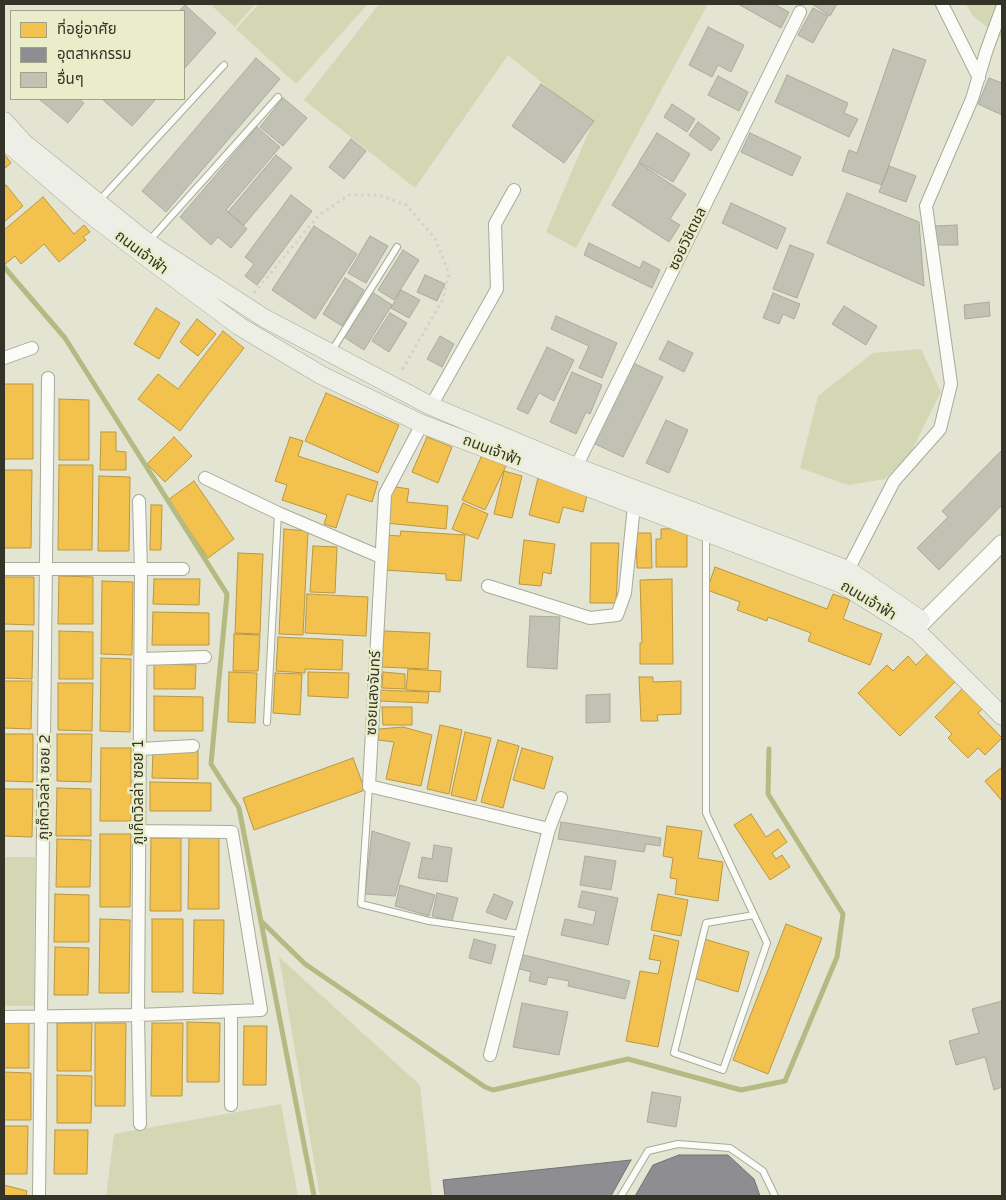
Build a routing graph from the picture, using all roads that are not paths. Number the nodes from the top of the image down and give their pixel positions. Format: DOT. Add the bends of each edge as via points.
graph roads {
  1 [pos="942,4"];
  2 [pos="1002,8"];
  3 [pos="800,12"];
  4 [pos="224,65"];
  5 [pos="979,78"];
  6 [pos="278,97"];
  7 [pos="4,121"];
  8 [pos="4,140"];
  9 [pos="514,190"];
  10 [pos="98,202"];
  11 [pos="147,242"];
  12 [pos="397,247"];
  13 [pos="32,348"];
  14 [pos="330,353"];
  15 [pos="4,358"];
  16 [pos="48,378"];
  17 [pos="431,406"];
  18 [pos="422,424"];
  19 [pos="576,467"];
  20 [pos="205,478"];
  21 [pos="139,501"];
  22 [pos="634,506"];
  23 [pos="278,513"];
  24 [pos="706,533"];
  25 [pos="1002,543"];
  26 [pos="381,557"];
  27 [pos="48,568"];
  28 [pos="4,569"];
  29 [pos="183,569"];
  30 [pos="141,570"];
  31 [pos="848,570"];
  32 [pos="488,586"];
  33 [pos="923,622"];
  34 [pos="205,657"];
  35 [pos="141,659"];
  36 [pos="1002,698"];
  37 [pos="1002,716"];
  38 [pos="267,722"];
  39 [pos="194,746"];
  40 [pos="140,749"];
  41 [pos="369,786"];
  42 [pos="561,798"];
  43 [pos="548,829"];
  44 [pos="139,831"];
  45 [pos="754,915"];
  46 [pos="521,934"];
  47 [pos="231,1011"];
  48 [pos="138,1015"];
  49 [pos="4,1017"];
  50 [pos="43,1018"];
  51 [pos="490,1055"];
  52 [pos="232,1105"];
  53 [pos="140,1124"];
  54 [pos="39,1196"];
  55 [pos="621,1196"];
  56 [pos="775,1196"];
  1 -- 5 [label="street"];
  2 -- 5 [label="street"];
  3 -- 19 [label="street, ซอยวิชิตชล"];
  4 -- 10 [label="lane"];
  5 -- 31 [label="street" via="926,206 950,384 940,429 894,481"];
  6 -- 11 [label="lane"];
  7 -- 10 [label="main road, ถนนเจ้าฟ้า" via="24,143"];
  8 -- 18 [label="main road, ถนนเจ้าฟ้า" via="86,211 240,326 321,375"];
  9 -- 17 [label="street" via="495,224 497,289"];
  10 -- 11 [label="main road, ถนนเจ้าฟ้า"];
  11 -- 14 [label="main road, ถนนเจ้าฟ้า" via="244,305"];
  12 -- 14 [label="lane"];
  13 -- 15 [label="street"];
  14 -- 17 [label="main road, ถนนเจ้าฟ้า"];
  16 -- 27 [label="street, ภูเก็ตวิลล่า ซอย 2"];
  17 -- 19 [label="main road, ถนนเจ้าฟ้า"];
  18 -- 22 [label="main road, ถนนเจ้าฟ้า"];
  18 -- 26 [label="street, ซอยแสงจันทร์" via="385,494"];
  19 -- 31 [label="main road, ถนนเจ้าฟ้า"];
  20 -- 23 [label="street"];
  21 -- 30 [label="street, ภูเก็ตวิลล่า ซอย 1"];
  22 -- 24 [label="main road, ถนนเจ้าฟ้า"];
  22 -- 32 [label="street" via="624,592 617,615 590,618"];
  23 -- 26 [label="street"];
  23 -- 38 [label="lane"];
  24 -- 37 [label="main road, ถนนเจ้าฟ้า" via="842,584 918,632"];
  24 -- 45 [label="lane" via="706,813"];
  25 -- 33 [label="street"];
  26 -- 41 [label="street, ซอยแสงจันทร์"];
  27 -- 28 [label="street"];
  27 -- 30 [label="street"];
  27 -- 50 [label="street, ภูเก็ตวิลล่า ซอย 2"];
  29 -- 30 [label="street"];
  30 -- 35 [label="street, ภูเก็ตวิลล่า ซอย 1"];
  31 -- 33 [label="main road, ถนนเจ้าฟ้า"];
  33 -- 36 [label="main road, ถนนเจ้าฟ้า"];
  34 -- 35 [label="street"];
  35 -- 40 [label="street, ภูเก็ตวิลล่า ซอย 1"];
  39 -- 40 [label="street"];
  40 -- 44 [label="street, ภูเก็ตวิลล่า ซอย 1"];
  41 -- 43 [label="street"];
  41 -- 46 [label="lane" via="361,904 429,921"];
  42 -- 43 [label="street"];
  43 -- 46 [label="street"];
  44 -- 47 [label="street" via="232,832 261,1010"];
  44 -- 48 [label="street, ภูเก็ตวิลล่า ซอย 1"];
  45 -- 45 [label="lane" via="706,923 674,1053 723,1070 767,943"];
  46 -- 51 [label="street"];
  47 -- 48 [label="street"];
  47 -- 52 [label="street"];
  48 -- 50 [label="street"];
  48 -- 53 [label="street, ภูเก็ตวิลล่า ซอย 1"];
  49 -- 50 [label="street"];
  50 -- 54 [label="street, ภูเก็ตวิลล่า ซอย 2"];
  55 -- 56 [label="lane" via="648,1151 678,1144 730,1148 763,1171"];
}
